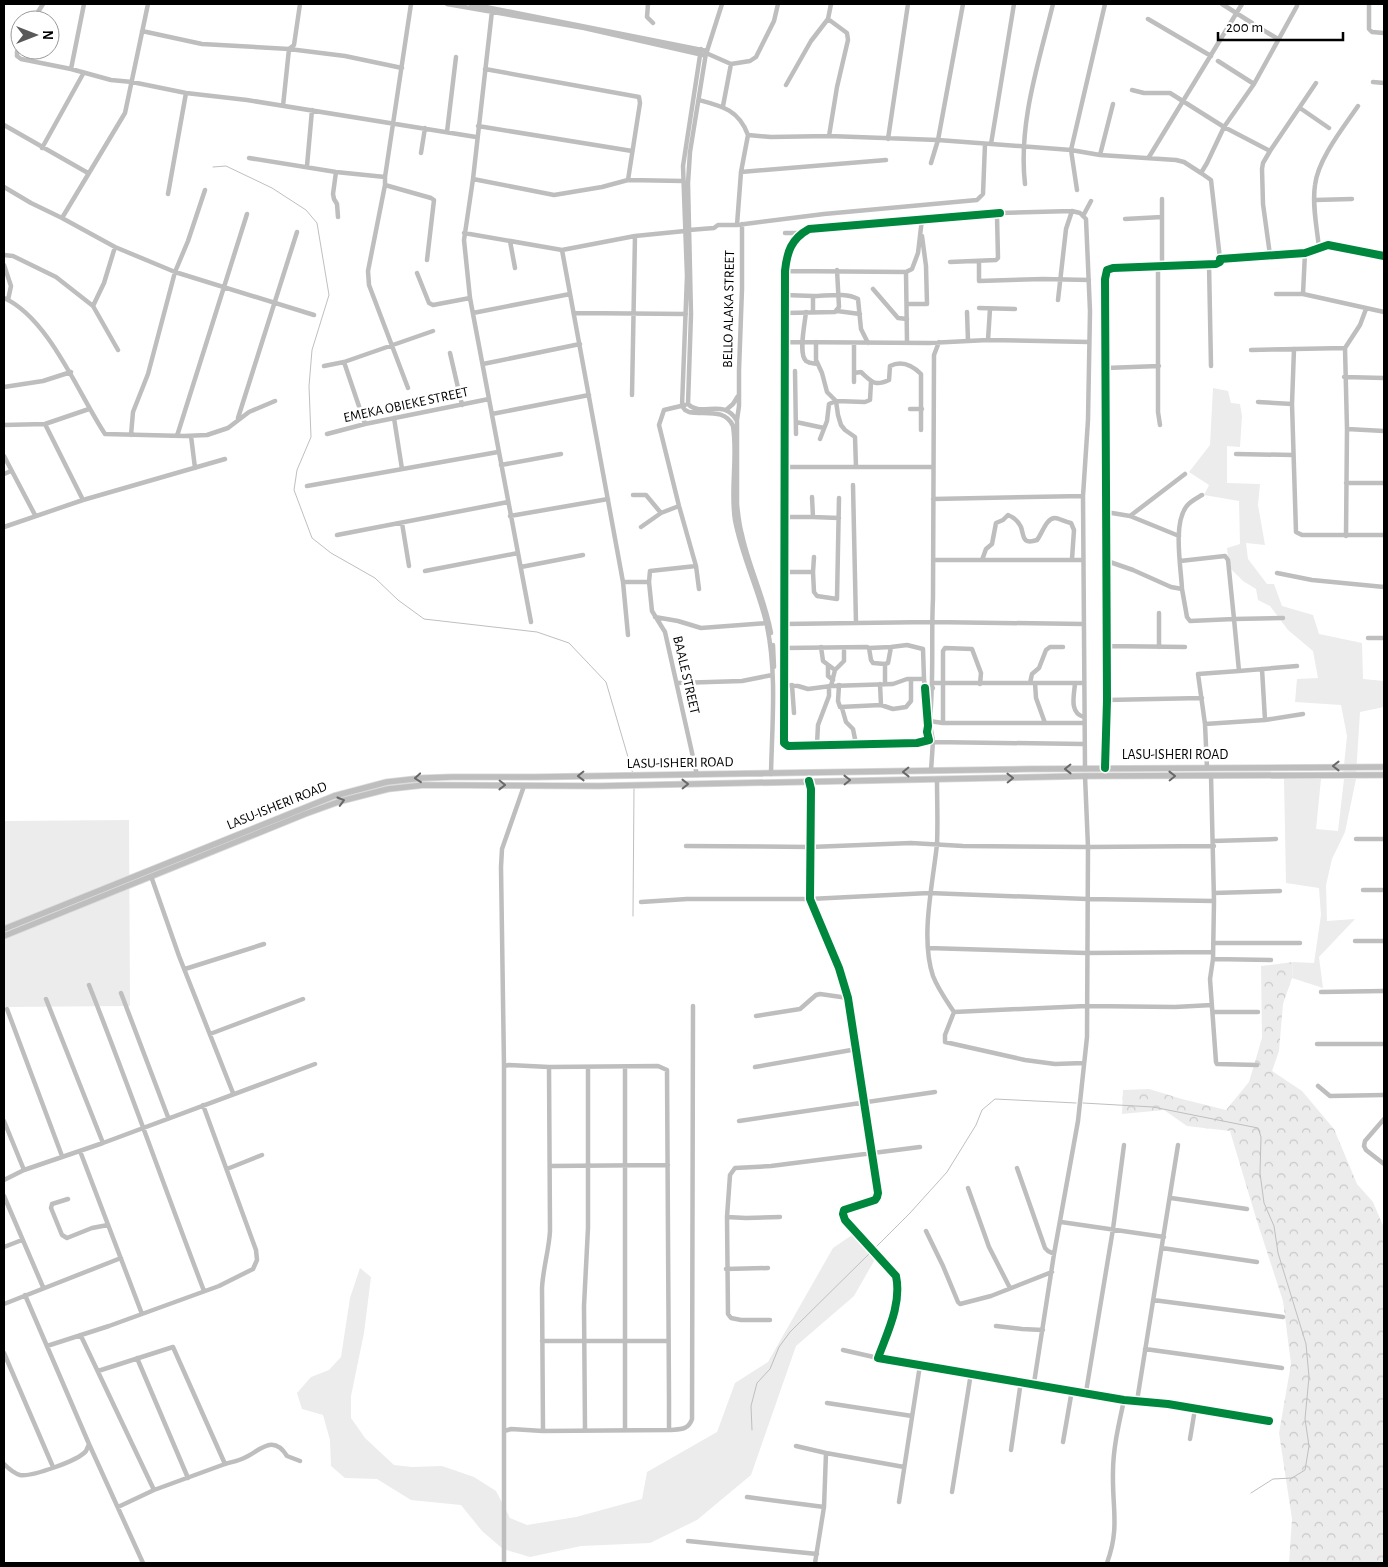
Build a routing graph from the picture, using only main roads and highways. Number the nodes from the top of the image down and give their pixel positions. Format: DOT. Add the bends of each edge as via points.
graph roads {
  1 [pos="1384,766"];
  2 [pos="1027,769"];
  3 [pos="1384,775"];
  4 [pos="1027,777"];
  5 [pos="4,929"];
  6 [pos="4,936"];
  1 -- 2 [label="main road, LASU-ISHERI ROAD, one-way"];
  2 -- 4 [label="main road"];
  2 -- 5 [label="main road, LASU-ISHERI ROAD, one-way" via="423,778 374,785 302,808"];
  4 -- 3 [label="main road, LASU-ISHERI ROAD, one-way"];
  6 -- 4 [label="main road, LASU-ISHERI ROAD, one-way" via="320,808 388,789 424,785"];
}
